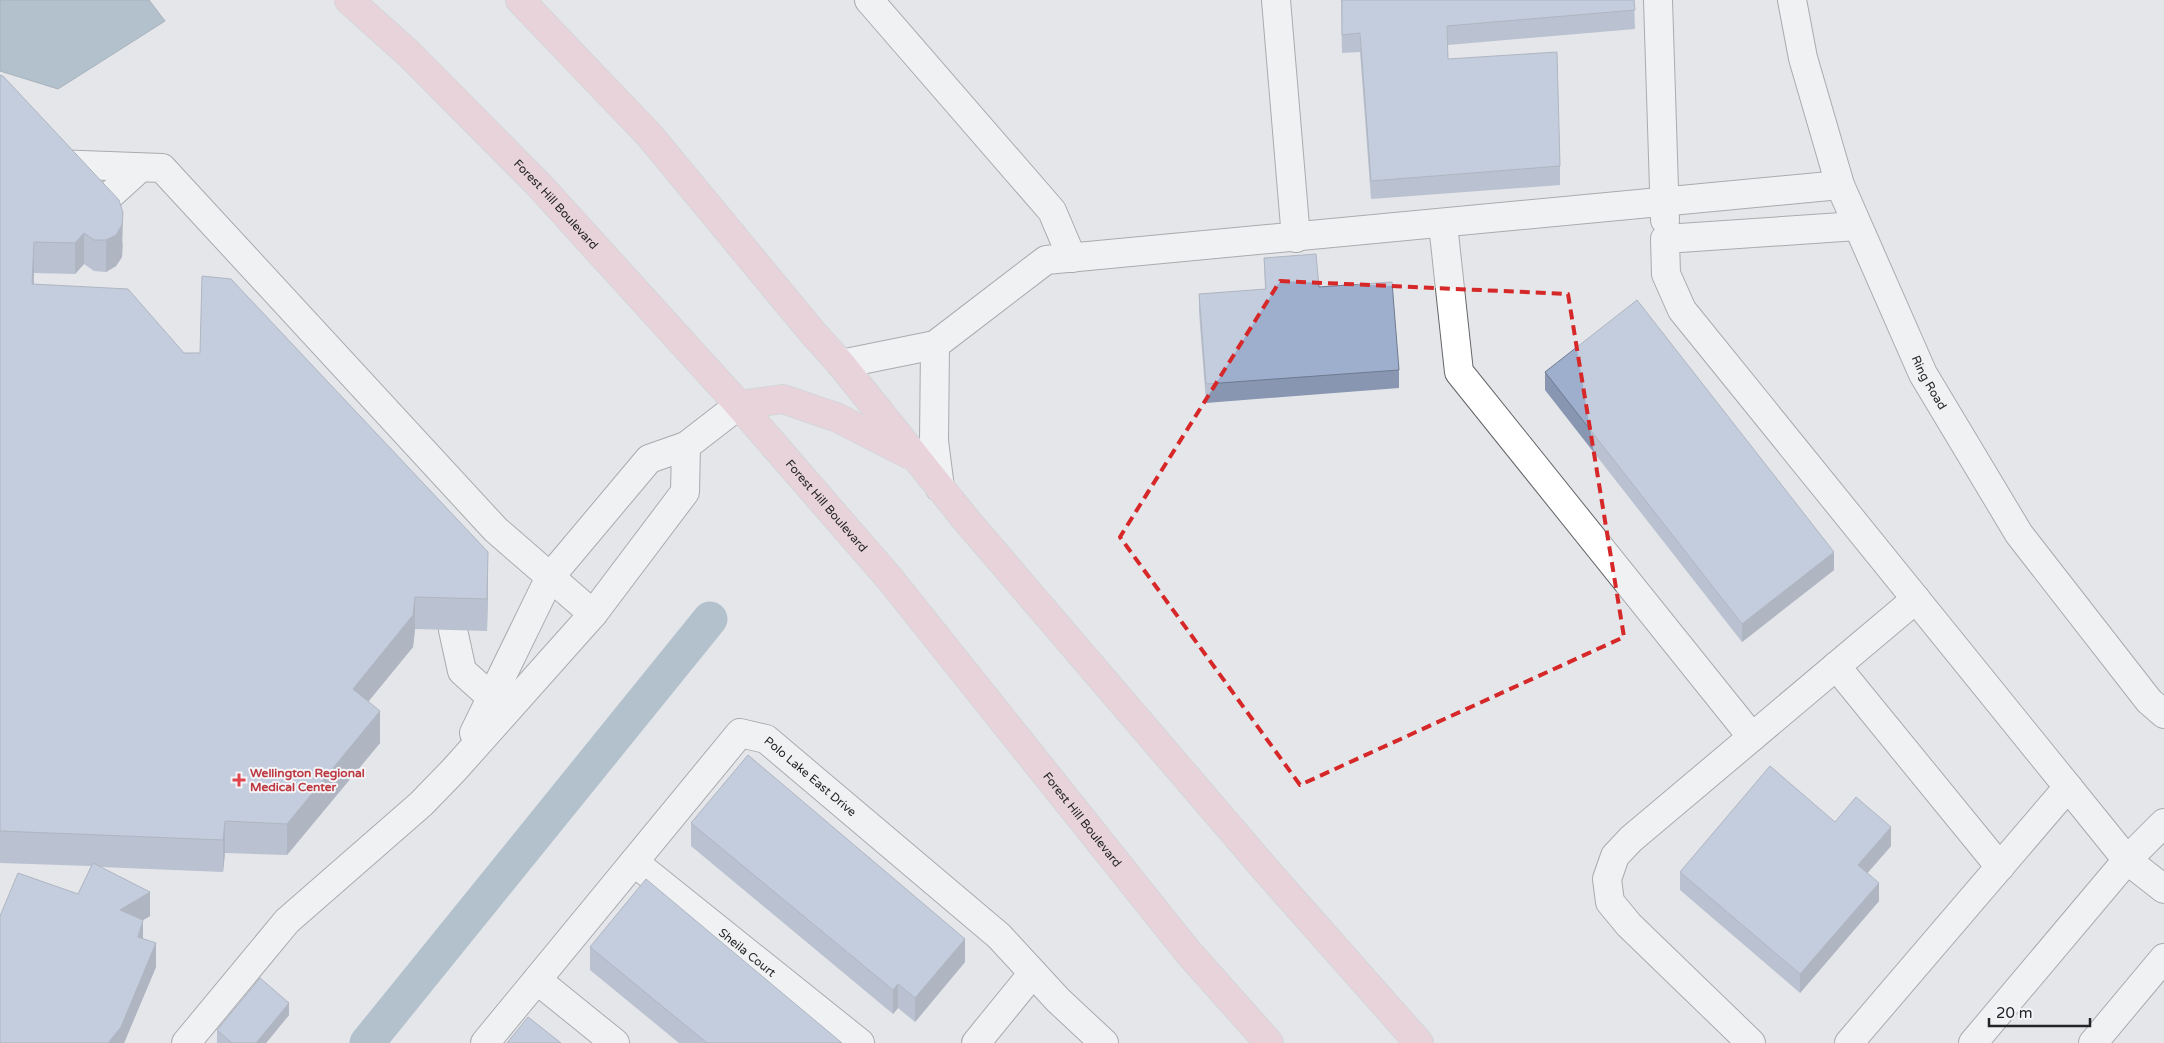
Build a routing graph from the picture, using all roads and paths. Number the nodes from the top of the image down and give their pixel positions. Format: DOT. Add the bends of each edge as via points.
graph roads {
  1 [pos="349,0"];
  2 [pos="520,0"];
  3 [pos="870,0"];
  4 [pos="1276,0"];
  5 [pos="1658,0"];
  6 [pos="1792,0"];
  7 [pos="55,164"];
  8 [pos="140,168"];
  9 [pos="1840,185"];
  10 [pos="1664,202"];
  11 [pos="96,208"];
  12 [pos="1443,224"];
  13 [pos="1857,226"];
  14 [pos="1296,238"];
  15 [pos="1665,239"];
  16 [pos="1072,258"];
  17 [pos="935,345"];
  18 [pos="842,364"];
  19 [pos="739,405"];
  20 [pos="686,446"];
  21 [pos="915,458"];
  22 [pos="940,488"];
  23 [pos="550,577"];
  24 [pos="1916,599"];
  25 [pos="593,614"];
  26 [pos="453,630"];
  27 [pos="1836,666"];
  28 [pos="492,698"];
  29 [pos="2164,714"];
  30 [pos="1752,737"];
  31 [pos="454,770"];
  32 [pos="2068,788"];
  33 [pos="2164,823"];
  34 [pos="2127,860"];
  35 [pos="634,862"];
  36 [pos="2000,867"];
  37 [pos="2164,889"];
  38 [pos="2164,958"];
  39 [pos="1033,973"];
  40 [pos="537,980"];
  41 [pos="186,1043"];
  42 [pos="485,1043"];
  43 [pos="615,1043"];
  44 [pos="860,1043"];
  45 [pos="976,1043"];
  46 [pos="1104,1043"];
  47 [pos="1269,1043"];
  48 [pos="1419,1043"];
  49 [pos="1751,1043"];
  50 [pos="1849,1043"];
  51 [pos="1973,1043"];
  52 [pos="2093,1043"];
  1 -- 19 [label="main road, Forest Hill Boulevard" via="409,54 539,185"];
  2 -- 18 [label="main road" via="650,136"];
  3 -- 16 [label="street" via="1052,211"];
  4 -- 14 [label="street"];
  5 -- 10 [label="street"];
  6 -- 9 [label="street, Ring Road" via="1803,58"];
  7 -- 8 [label="street"];
  8 -- 11 [label="street"];
  8 -- 23 [label="street" via="162,168 488,539"];
  9 -- 10 [label="street"];
  9 -- 13 [label="street, Ring Road"];
  10 -- 12 [label="street"];
  10 -- 15 [label="street"];
  12 -- 14 [label="street"];
  12 -- 30 [label="street" via="1459,372"];
  13 -- 15 [label="street"];
  13 -- 29 [label="street, Ring Road" via="1923,374 2015,527 2149,701"];
  14 -- 16 [label="street"];
  15 -- 24 [label="street" via="1666,274 1682,310"];
  16 -- 17 [label="street" via="1046,260"];
  17 -- 18 [label="street"];
  17 -- 22 [label="street" via="934,441"];
  18 -- 21 [label="main road"];
  19 -- 20 [label="street"];
  19 -- 21 [label="main road" via="783,399 838,418"];
  19 -- 47 [label="main road, Forest Hill Boulevard" via="890,579 1188,952"];
  20 -- 23 [label="street" via="649,458"];
  20 -- 25 [label="street" via="685,492"];
  21 -- 22 [label="main road"];
  22 -- 48 [label="main road" via="1266,870"];
  23 -- 25 [label="street"];
  23 -- 28 [label="street"];
  24 -- 27 [label="street"];
  24 -- 32 [label="street"];
  25 -- 31 [label="street"];
  26 -- 28 [label="street" via="462,671"];
  27 -- 30 [label="street"];
  27 -- 36 [label="street"];
  28 -- 31 [label="street"];
  30 -- 49 [label="street" via="1631,839 1615,856 1607,879 1610,902 1629,925"];
  31 -- 41 [label="street" via="421,804 287,921"];
  32 -- 34 [label="street"];
  32 -- 36 [label="street"];
  33 -- 34 [label="street"];
  34 -- 37 [label="street"];
  34 -- 51 [label="street"];
  35 -- 39 [label="street, Polo Lake East Drive" via="740,733 766,739 999,936"];
  35 -- 40 [label="street, Polo Lake East Drive"];
  35 -- 44 [label="street, Sheila Court"];
  36 -- 50 [label="street"];
  38 -- 52 [label="street"];
  39 -- 45 [label="street"];
  39 -- 46 [label="street, Polo Lake East Drive"];
  40 -- 42 [label="street, Polo Lake East Drive"];
  40 -- 43 [label="street"];
}
